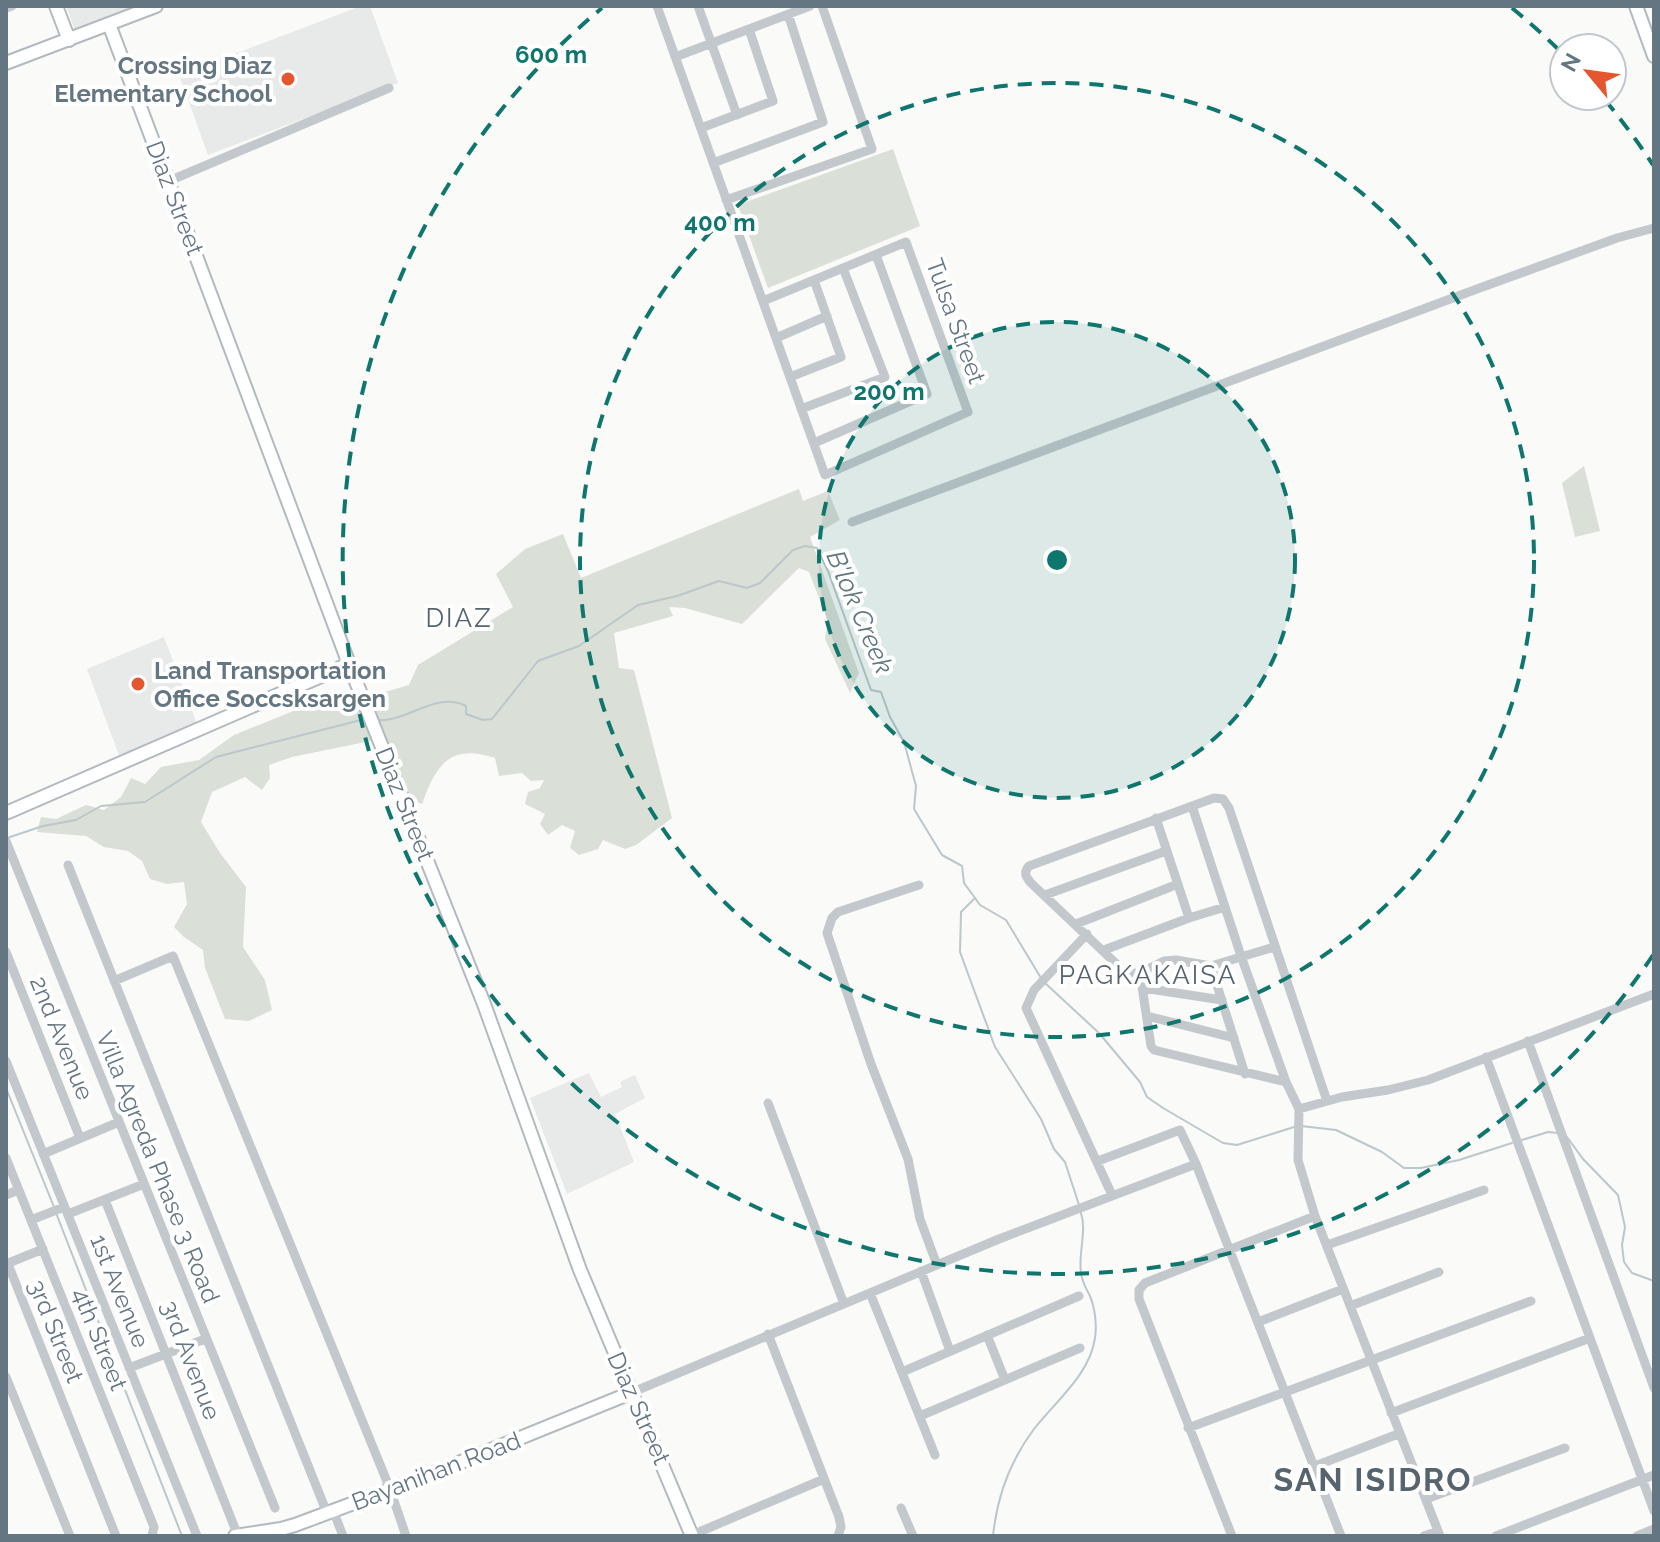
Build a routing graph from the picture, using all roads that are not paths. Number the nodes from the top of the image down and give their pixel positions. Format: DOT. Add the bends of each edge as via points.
graph roads {
  1 [pos="12,6"];
  2 [pos="56,6"];
  3 [pos="156,6"];
  4 [pos="657,6"];
  5 [pos="810,6"];
  6 [pos="822,6"];
  7 [pos="1636,6"];
  8 [pos="700,7"];
  9 [pos="6,8"];
  10 [pos="788,14"];
  11 [pos="109,24"];
  12 [pos="749,29"];
  13 [pos="69,40"];
  14 [pos="712,43"];
  15 [pos="1654,56"];
  16 [pos="675,57"];
  17 [pos="6,63"];
  18 [pos="389,88"];
  19 [pos="737,115"];
  20 [pos="701,128"];
  21 [pos="713,163"];
  22 [pos="169,181"];
  23 [pos="726,200"];
  24 [pos="1654,228"];
  25 [pos="876,255"];
  26 [pos="843,268"];
  27 [pos="814,280"];
  28 [pos="763,301"];
  29 [pos="827,316"];
  30 [pos="776,338"];
  31 [pos="790,377"];
  32 [pos="801,409"];
  33 [pos="814,443"];
  34 [pos="852,522"];
  35 [pos="349,664"];
  36 [pos="1192,806"];
  37 [pos="6,813"];
  38 [pos="1156,818"];
  39 [pos="7,846"];
  40 [pos="1166,851"];
  41 [pos="68,865"];
  42 [pos="1178,884"];
  43 [pos="919,885"];
  44 [pos="1045,895"];
  45 [pos="1225,907"];
  46 [pos="1189,918"];
  47 [pos="1076,924"];
  48 [pos="1087,934"];
  49 [pos="1274,947"];
  50 [pos="1104,950"];
  51 [pos="6,952"];
  52 [pos="1241,956"];
  53 [pos="1211,966"];
  54 [pos="1140,973"];
  55 [pos="114,981"];
  56 [pos="1143,988"];
  57 [pos="1654,994"];
  58 [pos="1222,1000"];
  59 [pos="1147,1016"];
  60 [pos="1234,1038"];
  61 [pos="1528,1041"];
  62 [pos="1486,1057"];
  63 [pos="6,1061"];
  64 [pos="1245,1074"];
  65 [pos="1286,1082"];
  66 [pos="1327,1101"];
  67 [pos="768,1103"];
  68 [pos="1299,1109"];
  69 [pos="119,1122"];
  70 [pos="80,1138"];
  71 [pos="43,1154"];
  72 [pos="6,1158"];
  73 [pos="1098,1161"];
  74 [pos="1196,1164"];
  75 [pos="144,1184"];
  76 [pos="18,1190"];
  77 [pos="1484,1190"];
  78 [pos="6,1195"];
  79 [pos="1112,1195"];
  80 [pos="105,1200"];
  81 [pos="60,1210"];
  82 [pos="1315,1216"];
  83 [pos="31,1220"];
  84 [pos="1327,1245"];
  85 [pos="43,1249"];
  86 [pos="1229,1249"];
  87 [pos="7,1264"];
  88 [pos="937,1265"];
  89 [pos="921,1271"];
  90 [pos="1439,1272"];
  91 [pos="1343,1289"];
  92 [pos="870,1293"];
  93 [pos="1079,1296"];
  94 [pos="1531,1301"];
  95 [pos="844,1304"];
  96 [pos="1350,1306"];
  97 [pos="1258,1322"];
  98 [pos="768,1334"];
  99 [pos="987,1335"];
  100 [pos="1590,1338"];
  101 [pos="205,1339"];
  102 [pos="1080,1348"];
  103 [pos="950,1351"];
  104 [pos="168,1353"];
  105 [pos="1654,1355"];
  106 [pos="1643,1359"];
  107 [pos="1370,1360"];
  108 [pos="129,1368"];
  109 [pos="902,1372"];
  110 [pos="6,1377"];
  111 [pos="1005,1380"];
  112 [pos="1654,1388"];
  113 [pos="633,1392"];
  114 [pos="1286,1393"];
  115 [pos="1391,1413"];
  116 [pos="920,1416"];
  117 [pos="1188,1428"];
  118 [pos="1398,1434"];
  119 [pos="1565,1448"];
  120 [pos="935,1455"];
  121 [pos="1315,1466"];
  122 [pos="1654,1475"];
  123 [pos="824,1479"];
  124 [pos="1642,1481"];
  125 [pos="390,1489"];
  126 [pos="1426,1499"];
  127 [pos="275,1508"];
  128 [pos="901,1508"];
  129 [pos="330,1511"];
  130 [pos="1654,1511"];
  131 [pos="1654,1529"];
  132 [pos="1439,1534"];
  133 [pos="692,1535"];
  134 [pos="70,1536"];
  135 [pos="116,1536"];
  136 [pos="152,1536"];
  137 [pos="197,1536"];
  138 [pos="237,1536"];
  139 [pos="343,1536"];
  140 [pos="406,1536"];
  141 [pos="838,1536"];
  142 [pos="913,1536"];
  143 [pos="1232,1536"];
  144 [pos="1339,1536"];
  145 [pos="1424,1536"];
  146 [pos="1496,1536"];
  147 [pos="1637,1536"];
  1 -- 9 [label="street"];
  2 -- 13 [label="main road"];
  3 -- 11 [label="main road"];
  4 -- 16 [label="street"];
  5 -- 10 [label="street"];
  6 -- 23 [label="street" via="872,149"];
  7 -- 15 [label="main road"];
  8 -- 14 [label="street"];
  10 -- 12 [label="street"];
  10 -- 21 [label="street" via="823,122"];
  11 -- 13 [label="main road"];
  11 -- 22 [label="main road, Diaz Street"];
  12 -- 14 [label="street"];
  12 -- 19 [label="street" via="773,101"];
  13 -- 17 [label="main road"];
  14 -- 16 [label="street"];
  14 -- 19 [label="street"];
  16 -- 20 [label="street"];
  18 -- 22 [label="street"];
  19 -- 20 [label="street"];
  20 -- 21 [label="street"];
  21 -- 23 [label="street"];
  22 -- 35 [label="main road, Diaz Street"];
  23 -- 28 [label="street"];
  24 -- 34 [label="street" via="1491,283"];
  25 -- 26 [label="street, Tulsa Street"];
  25 -- 33 [label="street" via="927,394"];
  25 -- 33 [label="street, Tulsa Street" via="906,242 968,412 825,475"];
  26 -- 27 [label="street, Tulsa Street"];
  26 -- 32 [label="street" via="885,377"];
  27 -- 28 [label="street, Tulsa Street"];
  27 -- 29 [label="street"];
  28 -- 30 [label="street"];
  29 -- 30 [label="street"];
  29 -- 31 [label="street" via="841,357"];
  30 -- 31 [label="street"];
  31 -- 32 [label="street"];
  32 -- 33 [label="street"];
  35 -- 37 [label="main road"];
  35 -- 113 [label="main road, Diaz Street" via="484,1004 580,1270"];
  36 -- 38 [label="street"];
  36 -- 45 [label="street"];
  36 -- 49 [label="street" via="1214,798 1227,803"];
  38 -- 40 [label="street"];
  38 -- 44 [label="street" via="1029,866 1026,876"];
  39 -- 69 [label="street, Villa Agreda Phase 3 Road"];
  40 -- 42 [label="street"];
  40 -- 44 [label="street"];
  41 -- 55 [label="street"];
  42 -- 46 [label="street"];
  42 -- 47 [label="street"];
  43 -- 88 [label="street" via="838,912 827,933 908,1159 920,1219"];
  44 -- 47 [label="street"];
  45 -- 46 [label="street"];
  45 -- 52 [label="street"];
  46 -- 50 [label="street"];
  47 -- 48 [label="street"];
  48 -- 50 [label="street"];
  48 -- 73 [label="street" via="1030,995 1026,1008"];
  49 -- 52 [label="street"];
  49 -- 66 [label="street"];
  50 -- 54 [label="street" via="1122,971"];
  51 -- 70 [label="street, 2nd Avenue"];
  52 -- 53 [label="street"];
  52 -- 65 [label="street"];
  53 -- 54 [label="street" via="1164,961"];
  53 -- 58 [label="street"];
  54 -- 56 [label="street"];
  55 -- 125 [label="street" via="173,956"];
  55 -- 129 [label="street"];
  56 -- 58 [label="street"];
  56 -- 59 [label="street"];
  57 -- 61 [label="street"];
  58 -- 60 [label="street"];
  59 -- 60 [label="street"];
  59 -- 64 [label="street" via="1151,1046 1157,1052"];
  60 -- 64 [label="street"];
  61 -- 62 [label="street"];
  61 -- 106 [label="street"];
  62 -- 66 [label="street" via="1409,1086"];
  62 -- 100 [label="street"];
  63 -- 71 [label="street, 1st Avenue"];
  64 -- 65 [label="street"];
  65 -- 68 [label="street"];
  66 -- 68 [label="street"];
  67 -- 95 [label="street"];
  68 -- 82 [label="street" via="1298,1160"];
  69 -- 70 [label="street"];
  69 -- 75 [label="street, Villa Agreda Phase 3 Road"];
  70 -- 71 [label="street"];
  71 -- 81 [label="street, 1st Avenue"];
  72 -- 76 [label="street, 4th Street"];
  73 -- 74 [label="street" via="1180,1130"];
  73 -- 79 [label="street"];
  74 -- 79 [label="street"];
  74 -- 86 [label="street"];
  75 -- 80 [label="street"];
  75 -- 101 [label="street, Villa Agreda Phase 3 Road"];
  76 -- 78 [label="street"];
  76 -- 83 [label="street, 4th Street"];
  77 -- 84 [label="street"];
  79 -- 88 [label="street"];
  80 -- 81 [label="street"];
  80 -- 104 [label="street, 3rd Avenue"];
  81 -- 83 [label="street"];
  81 -- 108 [label="street, 1st Avenue"];
  82 -- 84 [label="street"];
  82 -- 86 [label="street"];
  83 -- 85 [label="street, 4th Street"];
  84 -- 91 [label="street"];
  85 -- 87 [label="street, 3rd Street"];
  85 -- 136 [label="street, 4th Street" via="154,1527"];
  86 -- 97 [label="street"];
  86 -- 117 [label="street" via="1139,1290"];
  87 -- 135 [label="street, 3rd Street"];
  88 -- 89 [label="street"];
  89 -- 92 [label="street"];
  89 -- 103 [label="street"];
  90 -- 96 [label="street"];
  91 -- 96 [label="street"];
  91 -- 97 [label="street"];
  92 -- 95 [label="street"];
  92 -- 109 [label="street"];
  93 -- 99 [label="street"];
  94 -- 107 [label="street"];
  95 -- 98 [label="street"];
  96 -- 107 [label="street"];
  97 -- 114 [label="street"];
  98 -- 113 [label="street"];
  98 -- 123 [label="street"];
  99 -- 103 [label="street"];
  99 -- 111 [label="street"];
  100 -- 115 [label="street"];
  100 -- 124 [label="street"];
  101 -- 104 [label="street, 4th Street"];
  101 -- 127 [label="street, Villa Agreda Phase 3 Road"];
  102 -- 111 [label="street"];
  103 -- 109 [label="street"];
  104 -- 108 [label="street, 4th Street"];
  104 -- 138 [label="street, 3rd Avenue"];
  105 -- 106 [label="street"];
  106 -- 112 [label="street"];
  107 -- 114 [label="street"];
  107 -- 115 [label="street"];
  108 -- 137 [label="street, 1st Avenue"];
  109 -- 116 [label="street"];
  110 -- 134 [label="street"];
  111 -- 116 [label="street"];
  113 -- 125 [label="main road, Bayanihan Road"];
  113 -- 133 [label="main road, Diaz Street"];
  114 -- 117 [label="street"];
  114 -- 121 [label="street"];
  115 -- 118 [label="street"];
  116 -- 120 [label="street"];
  117 -- 143 [label="street"];
  118 -- 121 [label="street"];
  118 -- 126 [label="street"];
  119 -- 126 [label="street"];
  121 -- 144 [label="street"];
  122 -- 124 [label="street"];
  123 -- 133 [label="street"];
  123 -- 141 [label="street" via="839,1517"];
  124 -- 130 [label="street"];
  124 -- 146 [label="street"];
  125 -- 129 [label="main road, Bayanihan Road"];
  125 -- 140 [label="street"];
  126 -- 132 [label="street"];
  128 -- 142 [label="street"];
  129 -- 138 [label="main road, Bayanihan Road" via="281,1529"];
  129 -- 139 [label="street"];
  131 -- 147 [label="street"];
  132 -- 145 [label="street"];
}
